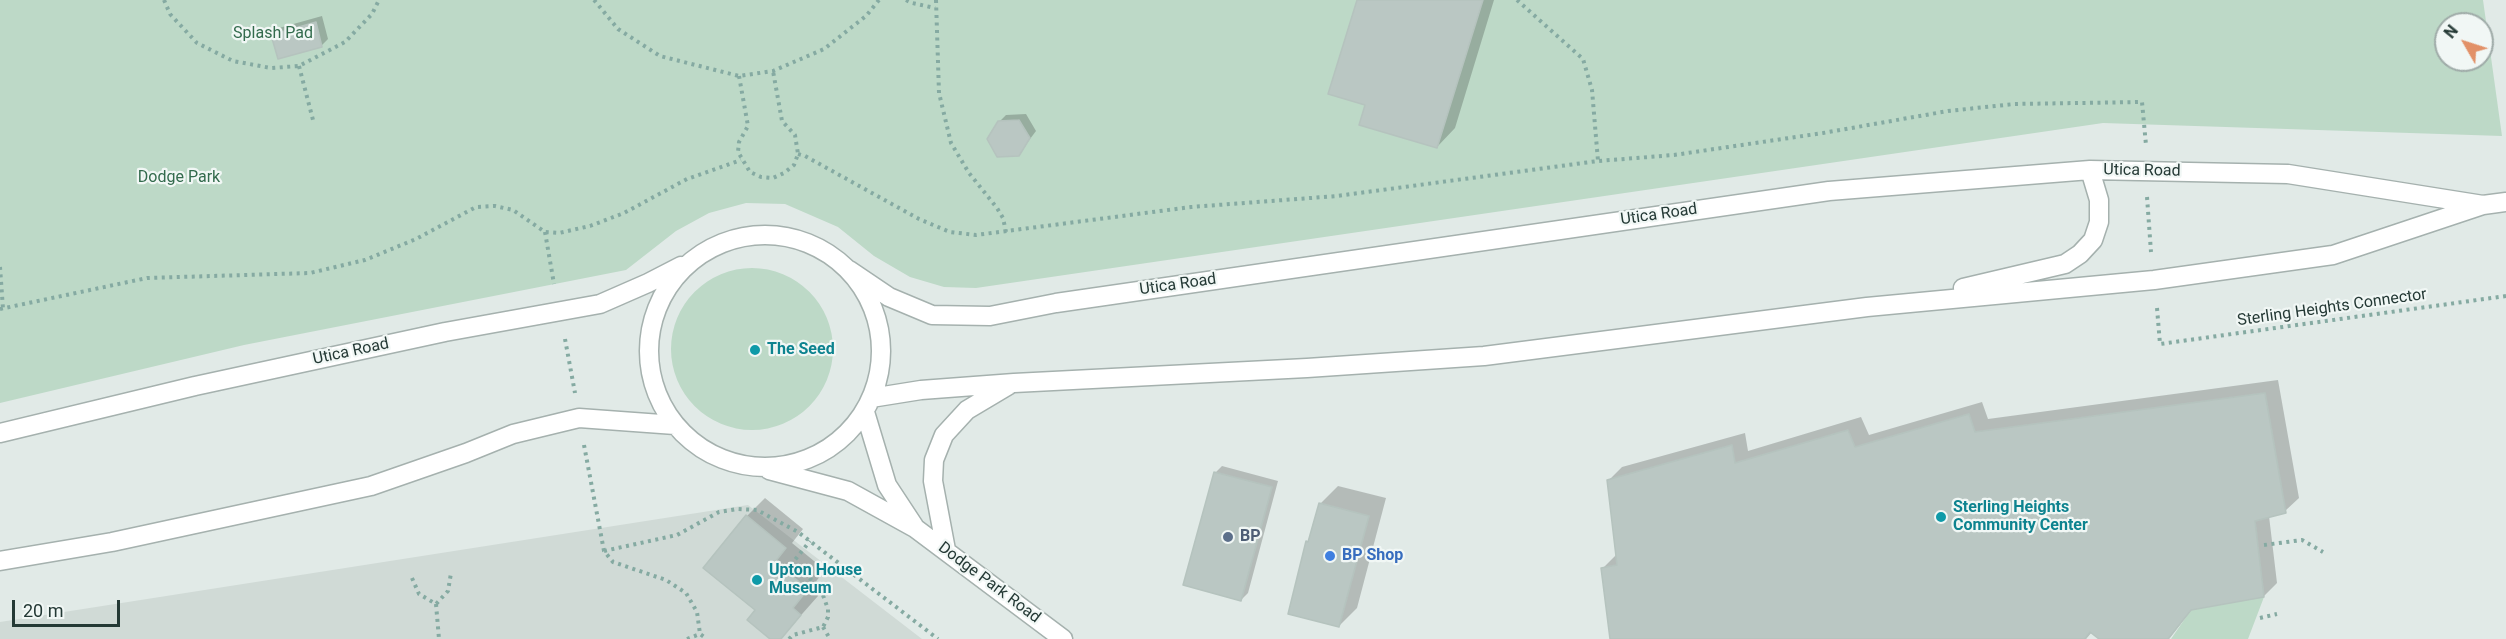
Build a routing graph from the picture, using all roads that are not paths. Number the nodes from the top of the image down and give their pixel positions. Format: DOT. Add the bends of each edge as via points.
graph roads {
  1 [pos="2090,170"];
  2 [pos="2506,202"];
  3 [pos="2483,205"];
  4 [pos="695,258"];
  5 [pos="849,270"];
  6 [pos="1867,308"];
  7 [pos="1014,383"];
  8 [pos="868,405"];
  9 [pos="675,425"];
  10 [pos="0,433"];
  11 [pos="753,467"];
  12 [pos="915,528"];
  13 [pos="946,550"];
  14 [pos="0,561"];
  15 [pos="1063,639"];
  1 -- 3 [label="street, Utica Road" via="2288,174"];
  1 -- 5 [label="street, Utica Road" via="1829,190 1056,303 990,316 932,315 889,297"];
  1 -- 6 [label="street" via="2099,200 2099,222 2092,240 2066,264"];
  2 -- 3 [label="street, Utica Road"];
  3 -- 6 [label="street, Utica Road" via="2333,255 2154,280"];
  4 -- 5 [label="street, Utica Road" via="725,242 758,235 792,237 823,250"];
  4 -- 9 [label="street" via="672,281 654,316 648,354 656,392"];
  4 -- 10 [label="street, Utica Road" via="600,304 445,332"];
  5 -- 8 [label="street" via="868,298 879,329 880,363"];
  6 -- 7 [label="street, Utica Road" via="1484,356"];
  7 -- 8 [label="street, Utica Road" via="921,390"];
  7 -- 13 [label="street" via="967,410 944,435 934,460 933,481"];
  8 -- 11 [label="street" via="837,441 812,457 783,466"];
  8 -- 12 [label="street, Dodge Park Road" via="887,485"];
  9 -- 11 [label="street" via="697,446 723,460"];
  9 -- 14 [label="street" via="579,418 513,434 371,486 112,542"];
  11 -- 12 [label="street, Dodge Park Road" via="848,490"];
  12 -- 13 [label="street, Dodge Park Road"];
  13 -- 15 [label="street, Dodge Park Road"];
}
